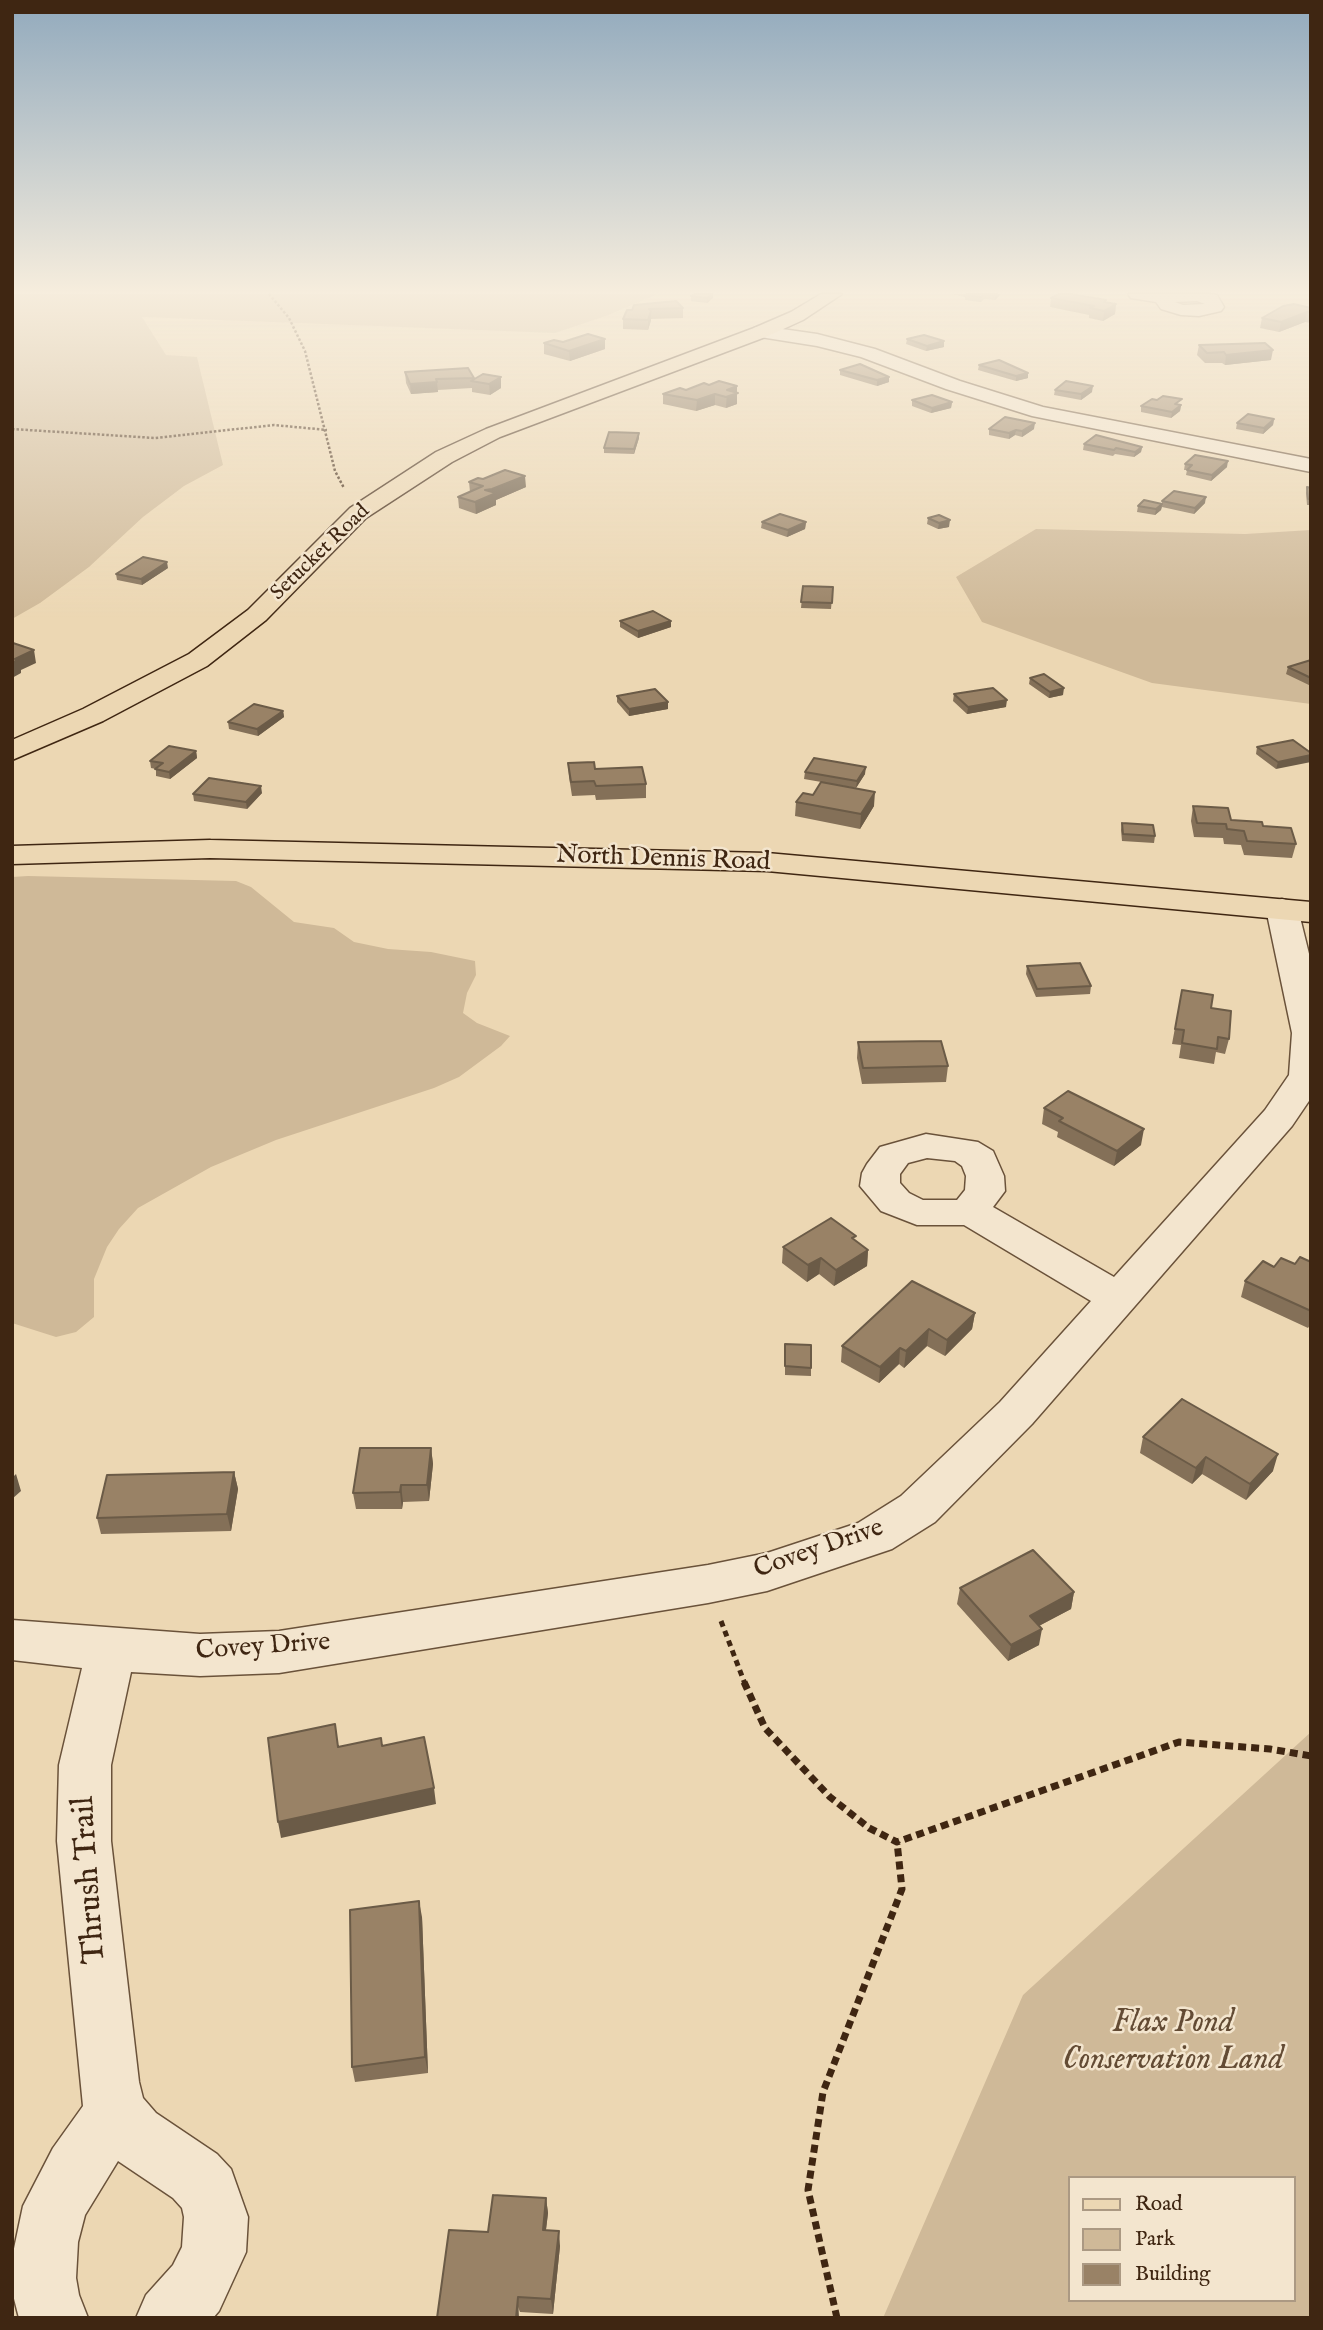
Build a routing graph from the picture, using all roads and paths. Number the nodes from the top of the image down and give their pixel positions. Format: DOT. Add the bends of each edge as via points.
graph roads {
  1 [pos="317,403"];
  2 [pos="573,403"];
  3 [pos="1009,403"];
  4 [pos="12,429"];
  5 [pos="327,430"];
  6 [pos="1311,466"];
  7 [pos="370,504"];
  8 [pos="12,751"];
  9 [pos="12,855"];
  10 [pos="1296,911"];
  11 [pos="970,1211"];
  12 [pos="1119,1299"];
  13 [pos="708,1584"];
  14 [pos="12,1640"];
  15 [pos="111,1650"];
  16 [pos="1311,1756"];
  17 [pos="897,1842"];
  18 [pos="115,2113"];
  19 [pos="55,2318"];
  20 [pos="169,2318"];
  21 [pos="836,2318"];
  1 -- 5 [label="path"];
  2 -- 7 [label="main road, Setucket Road" via="444,457"];
  3 -- 6 [label="street"];
  4 -- 5 [label="path" via="155,438 274,425"];
  5 -- 7 [label="path" via="342,487"];
  7 -- 8 [label="main road, Setucket Road" via="233,636 136,694"];
  9 -- 10 [label="main road, North Dennis Road" via="210,849 767,862"];
  10 -- 12 [label="street, Covey Drive" via="1310,1033 1307,1076 1279,1118"];
  11 -- 12 [label="street"];
  12 -- 13 [label="street, Covey Drive" via="1016,1413 918,1509 875,1536 767,1572"];
  13 -- 15 [label="street, Covey Drive" via="279,1652"];
  13 -- 17 [label="path" via="765,1728 830,1797 869,1828"];
  14 -- 15 [label="street, Covey Drive"];
  15 -- 18 [label="street, Thrush Trail" via="85,1765 84,1841"];
  16 -- 17 [label="path" via="1179,1742"];
  17 -- 21 [label="path" via="902,1888 823,2092 808,2190"];
  18 -- 19 [label="street" via="55,2206 43,2277 47,2309"];
  18 -- 20 [label="street" via="134,2135 209,2190 216,2217 214,2252 196,2288"];
}
